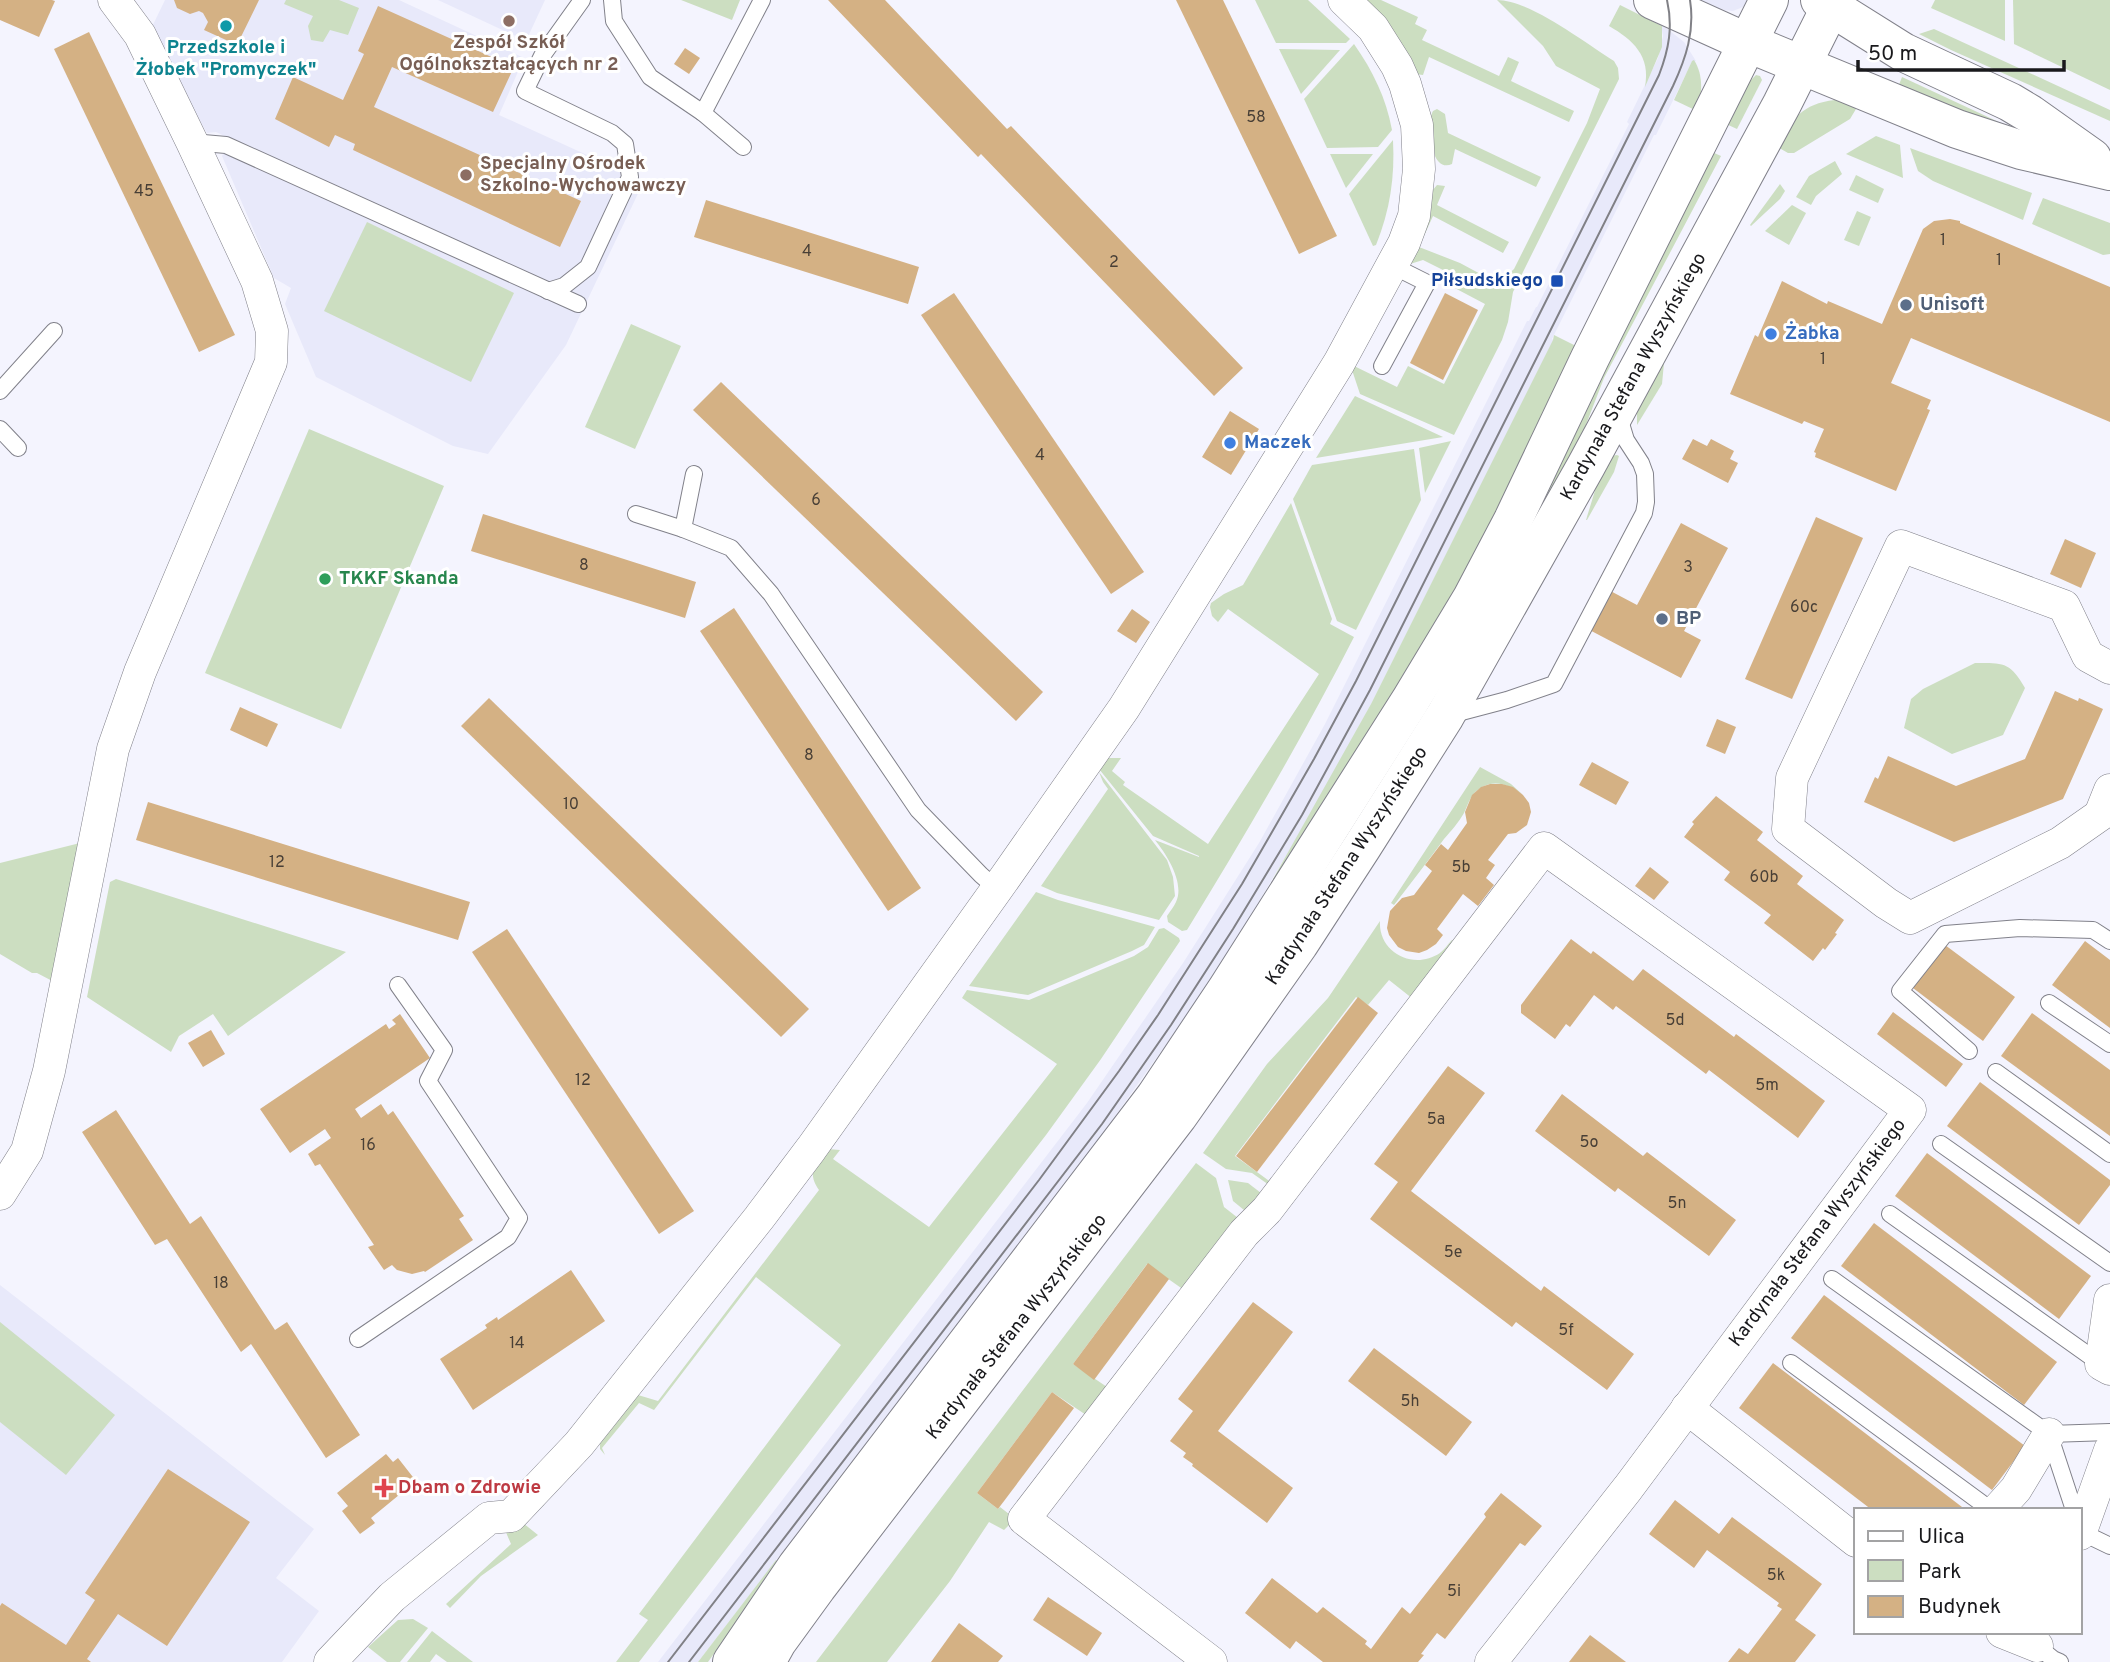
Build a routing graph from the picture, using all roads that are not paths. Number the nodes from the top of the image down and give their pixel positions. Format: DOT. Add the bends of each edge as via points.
graph roads {
  1 [pos="114,0"];
  2 [pos="582,0"];
  3 [pos="612,0"];
  4 [pos="762,0"];
  5 [pos="1344,0"];
  6 [pos="1653,0"];
  7 [pos="1769,0"];
  8 [pos="1828,3"];
  9 [pos="1748,43"];
  10 [pos="1802,65"];
  11 [pos="703,113"];
  12 [pos="192,142"];
  13 [pos="743,147"];
  14 [pos="2109,170"];
  15 [pos="1393,266"];
  16 [pos="548,291"];
  17 [pos="578,304"];
  18 [pos="54,331"];
  19 [pos="1382,366"];
  20 [pos="0,391"];
  21 [pos="1621,402"];
  22 [pos="0,429"];
  23 [pos="18,448"];
  24 [pos="694,474"];
  25 [pos="636,513"];
  26 [pos="684,529"];
  27 [pos="2110,668"];
  28 [pos="1445,716"];
  29 [pos="2110,790"];
  30 [pos="997,889"];
  31 [pos="2110,941"];
  32 [pos="398,985"];
  33 [pos="2049,1003"];
  34 [pos="2110,1044"];
  35 [pos="1969,1051"];
  36 [pos="1996,1072"];
  37 [pos="1941,1144"];
  38 [pos="2110,1154"];
  39 [pos="0,1194"];
  40 [pos="1890,1214"];
  41 [pos="2110,1263"];
  42 [pos="1832,1279"];
  43 [pos="2110,1300"];
  44 [pos="358,1339"];
  45 [pos="1791,1363"];
  46 [pos="2105,1366"];
  47 [pos="1687,1408"];
  48 [pos="2110,1432"];
  49 [pos="2049,1434"];
  50 [pos="2110,1450"];
  51 [pos="1987,1508"];
  52 [pos="1999,1508"];
  53 [pos="2073,1508"];
  54 [pos="2082,1519"];
  55 [pos="2082,1528"];
  56 [pos="1854,1539"];
  57 [pos="2110,1546"];
  58 [pos="2006,1634"];
  59 [pos="2043,1651"];
  60 [pos="330,1662"];
  61 [pos="732,1662"];
  62 [pos="766,1662"];
  63 [pos="1211,1662"];
  64 [pos="1491,1662"];
  1 -- 12 [label="street" via="140,35"];
  2 -- 16 [label="lane" via="542,56 525,91 612,133 625,144 630,177 588,267 564,286"];
  3 -- 11 [label="lane" via="614,20 650,77"];
  4 -- 11 [label="lane"];
  5 -- 15 [label="street" via="1373,28 1397,65 1417,125 1419,178 1414,216"];
  6 -- 9 [label="main road"];
  7 -- 9 [label="main road, Kardynała Stefana Wyszyńskiego"];
  8 -- 10 [label="main road, Kardynała Stefana Wyszyńskiego"];
  8 -- 14 [label="main road" via="1903,52 2010,102"];
  9 -- 10 [label="main road"];
  9 -- 61 [label="main road, Kardynała Stefana Wyszyńskiego" via="1513,520 1410,701 1156,1097 797,1566"];
  10 -- 14 [label="main road" via="1995,143"];
  10 -- 21 [label="main road, Kardynała Stefana Wyszyńskiego"];
  11 -- 13 [label="lane"];
  12 -- 16 [label="lane" via="226,145"];
  12 -- 39 [label="street" via="257,282 272,331 271,362 140,672 113,749 49,1071 27,1151"];
  15 -- 19 [label="lane" via="1427,283"];
  15 -- 30 [label="street" via="1339,363 1124,708"];
  16 -- 17 [label="lane"];
  18 -- 20 [label="lane"];
  21 -- 28 [label="main road, Kardynała Stefana Wyszyńskiego"];
  21 -- 28 [label="lane" via="1622,430 1645,474 1644,513 1554,684"];
  22 -- 23 [label="lane"];
  24 -- 26 [label="lane"];
  25 -- 26 [label="lane"];
  26 -- 30 [label="lane" via="731,548 771,594 918,810"];
  27 -- 29 [label="street" via="2088,656 2064,606 1901,546 1792,778 1788,829 1910,918 2060,843 2100,815"];
  28 -- 62 [label="main road, Kardynała Stefana Wyszyńskiego" via="1299,944 1200,1086 817,1587"];
  30 -- 60 [label="street" via="804,1159 579,1444 511,1516 489,1518 392,1597"];
  31 -- 35 [label="lane" via="2093,930 2020,928 1945,934 1900,991"];
  32 -- 44 [label="lane" via="444,1050 428,1081 519,1218 508,1237"];
  33 -- 34 [label="lane"];
  36 -- 38 [label="lane"];
  37 -- 41 [label="lane"];
  40 -- 46 [label="lane"];
  42 -- 49 [label="lane"];
  43 -- 46 [label="street"];
  45 -- 51 [label="lane"];
  47 -- 56 [label="street"];
  47 -- 63 [label="street, Kardynała Stefana Wyszyńskiego" via="1910,1110 1544,849 1024,1519"];
  47 -- 64 [label="street, Kardynała Stefana Wyszyńskiego"];
  48 -- 49 [label="lane"];
  49 -- 52 [label="street" via="2016,1489"];
  49 -- 53 [label="lane"];
  50 -- 54 [label="street"];
  55 -- 57 [label="lane"];
  58 -- 59 [label="street"];
}
